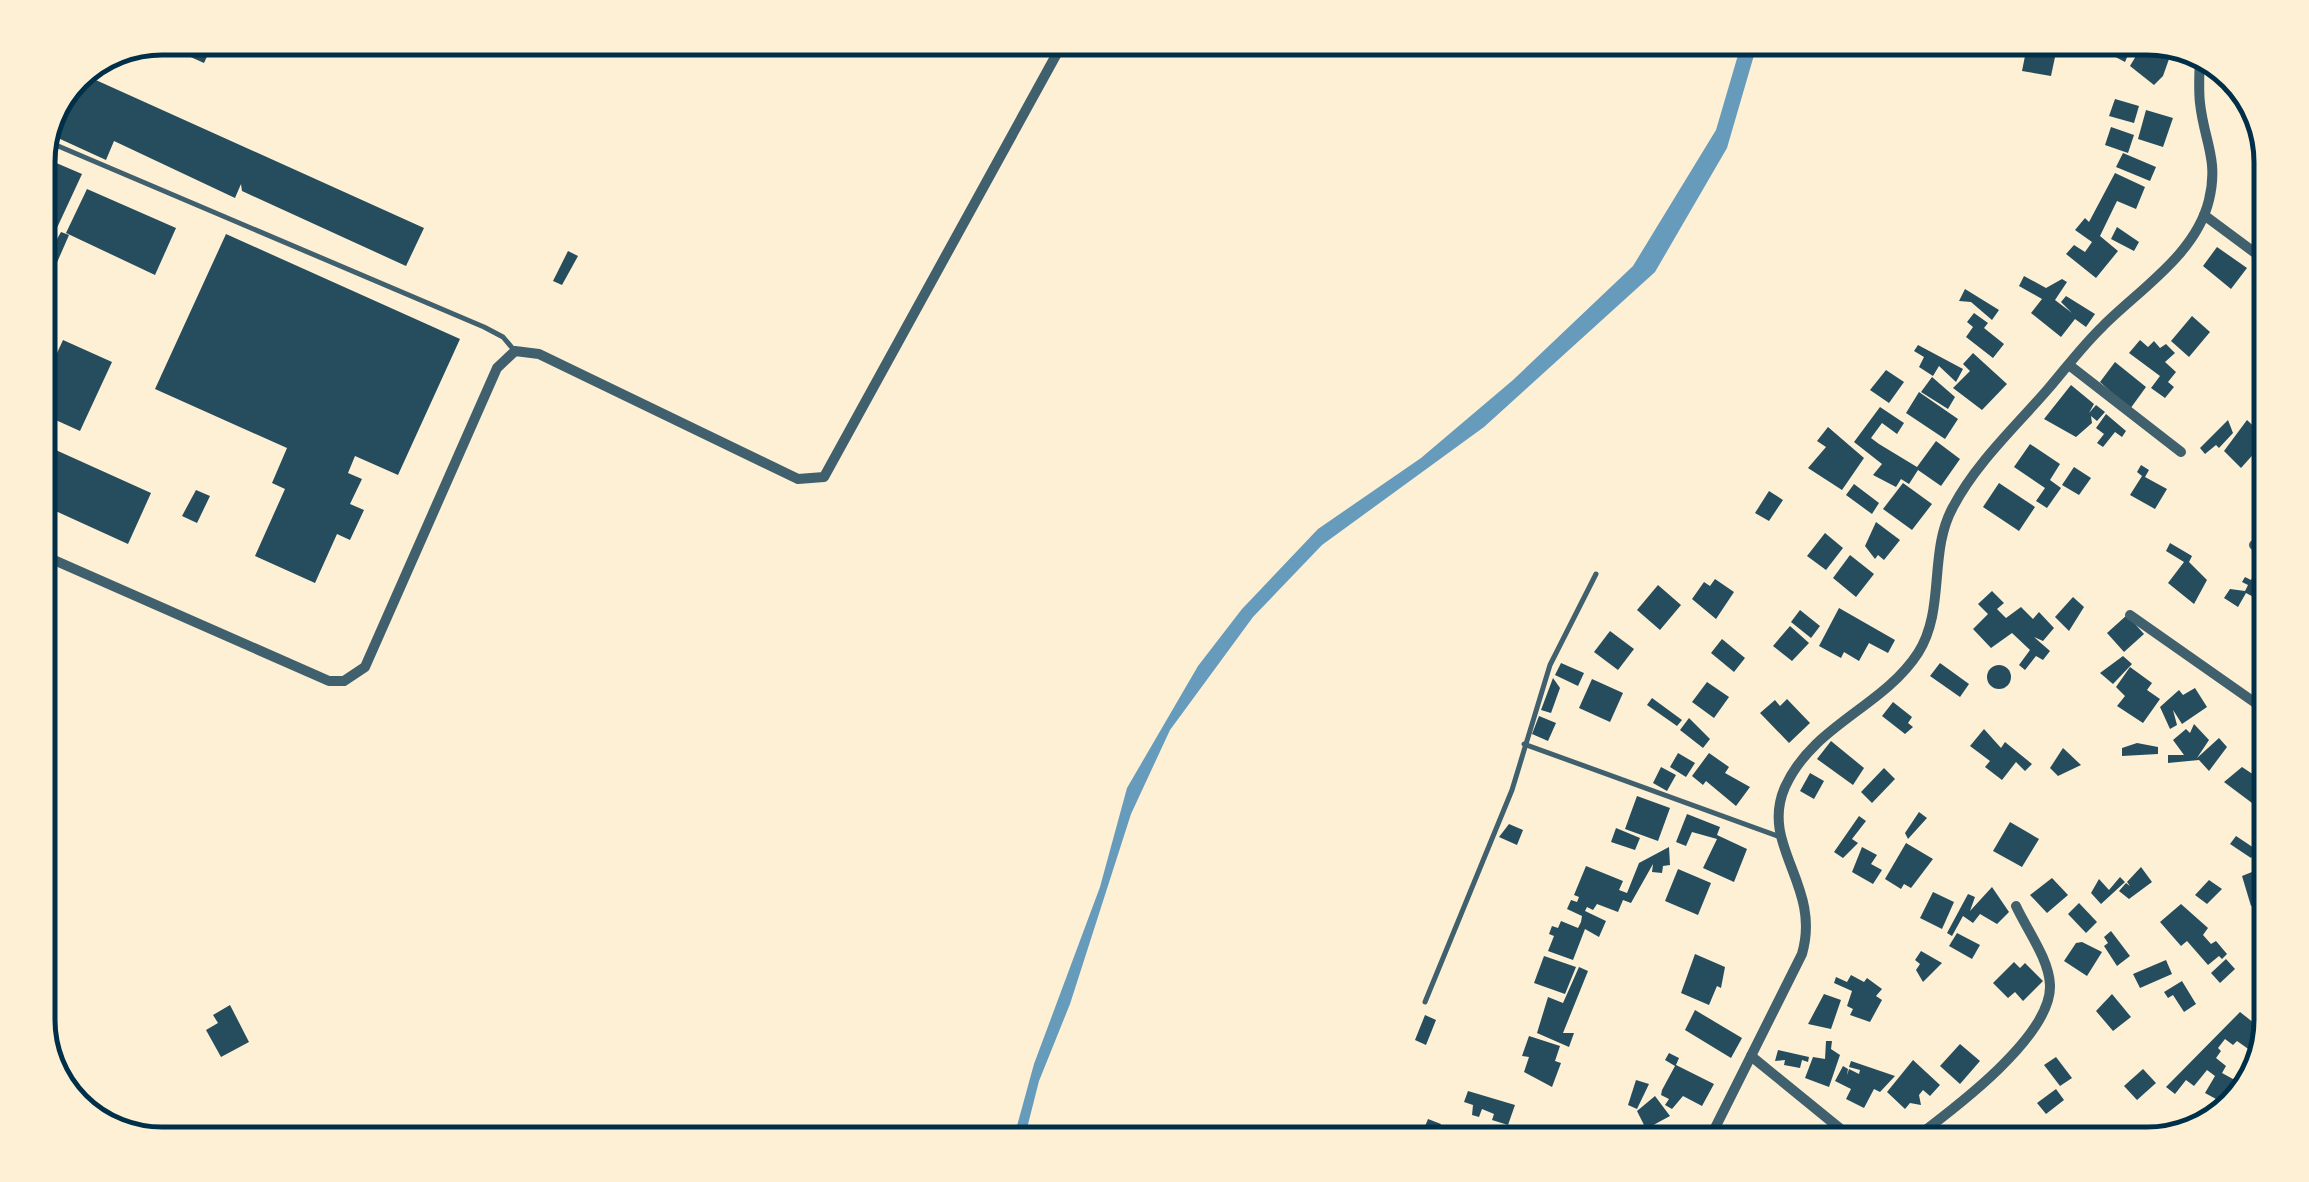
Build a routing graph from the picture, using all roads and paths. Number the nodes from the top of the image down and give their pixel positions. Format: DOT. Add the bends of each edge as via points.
graph roads {
  1 [pos="1057,55"];
  2 [pos="2200,70"];
  3 [pos="57,145"];
  4 [pos="2204,216"];
  5 [pos="2254,252"];
  6 [pos="515,352"];
  7 [pos="2069,366"];
  8 [pos="2181,452"];
  9 [pos="55,561"];
  10 [pos="1596,574"];
  11 [pos="2130,615"];
  12 [pos="2254,702"];
  13 [pos="1524,744"];
  14 [pos="1780,838"];
  15 [pos="2016,906"];
  16 [pos="1425,1002"];
  17 [pos="1751,1056"];
  18 [pos="1715,1127"];
  19 [pos="1838,1127"];
  20 [pos="1927,1127"];
  1 -- 6 [label="street" via="824,477 798,479 539,354"];
  2 -- 4 [label="street" via="2200,102 2215,162"];
  3 -- 6 [label="lane" via="484,327"];
  4 -- 5 [label="street"];
  4 -- 7 [label="street" via="2162,273"];
  6 -- 9 [label="street" via="497,368 365,667 344,682 329,682"];
  7 -- 8 [label="street"];
  7 -- 14 [label="street" via="1953,507 1944,526 1929,633 1910,664 1831,729 1791,775 1778,809"];
  10 -- 13 [label="lane" via="1550,665"];
  11 -- 12 [label="street"];
  13 -- 14 [label="lane"];
  13 -- 16 [label="lane" via="1512,790"];
  14 -- 17 [label="street" via="1800,884 1809,929"];
  15 -- 20 [label="street" via="2050,980 2046,1009 1994,1070"];
  17 -- 18 [label="street"];
  17 -- 19 [label="street"];
}
